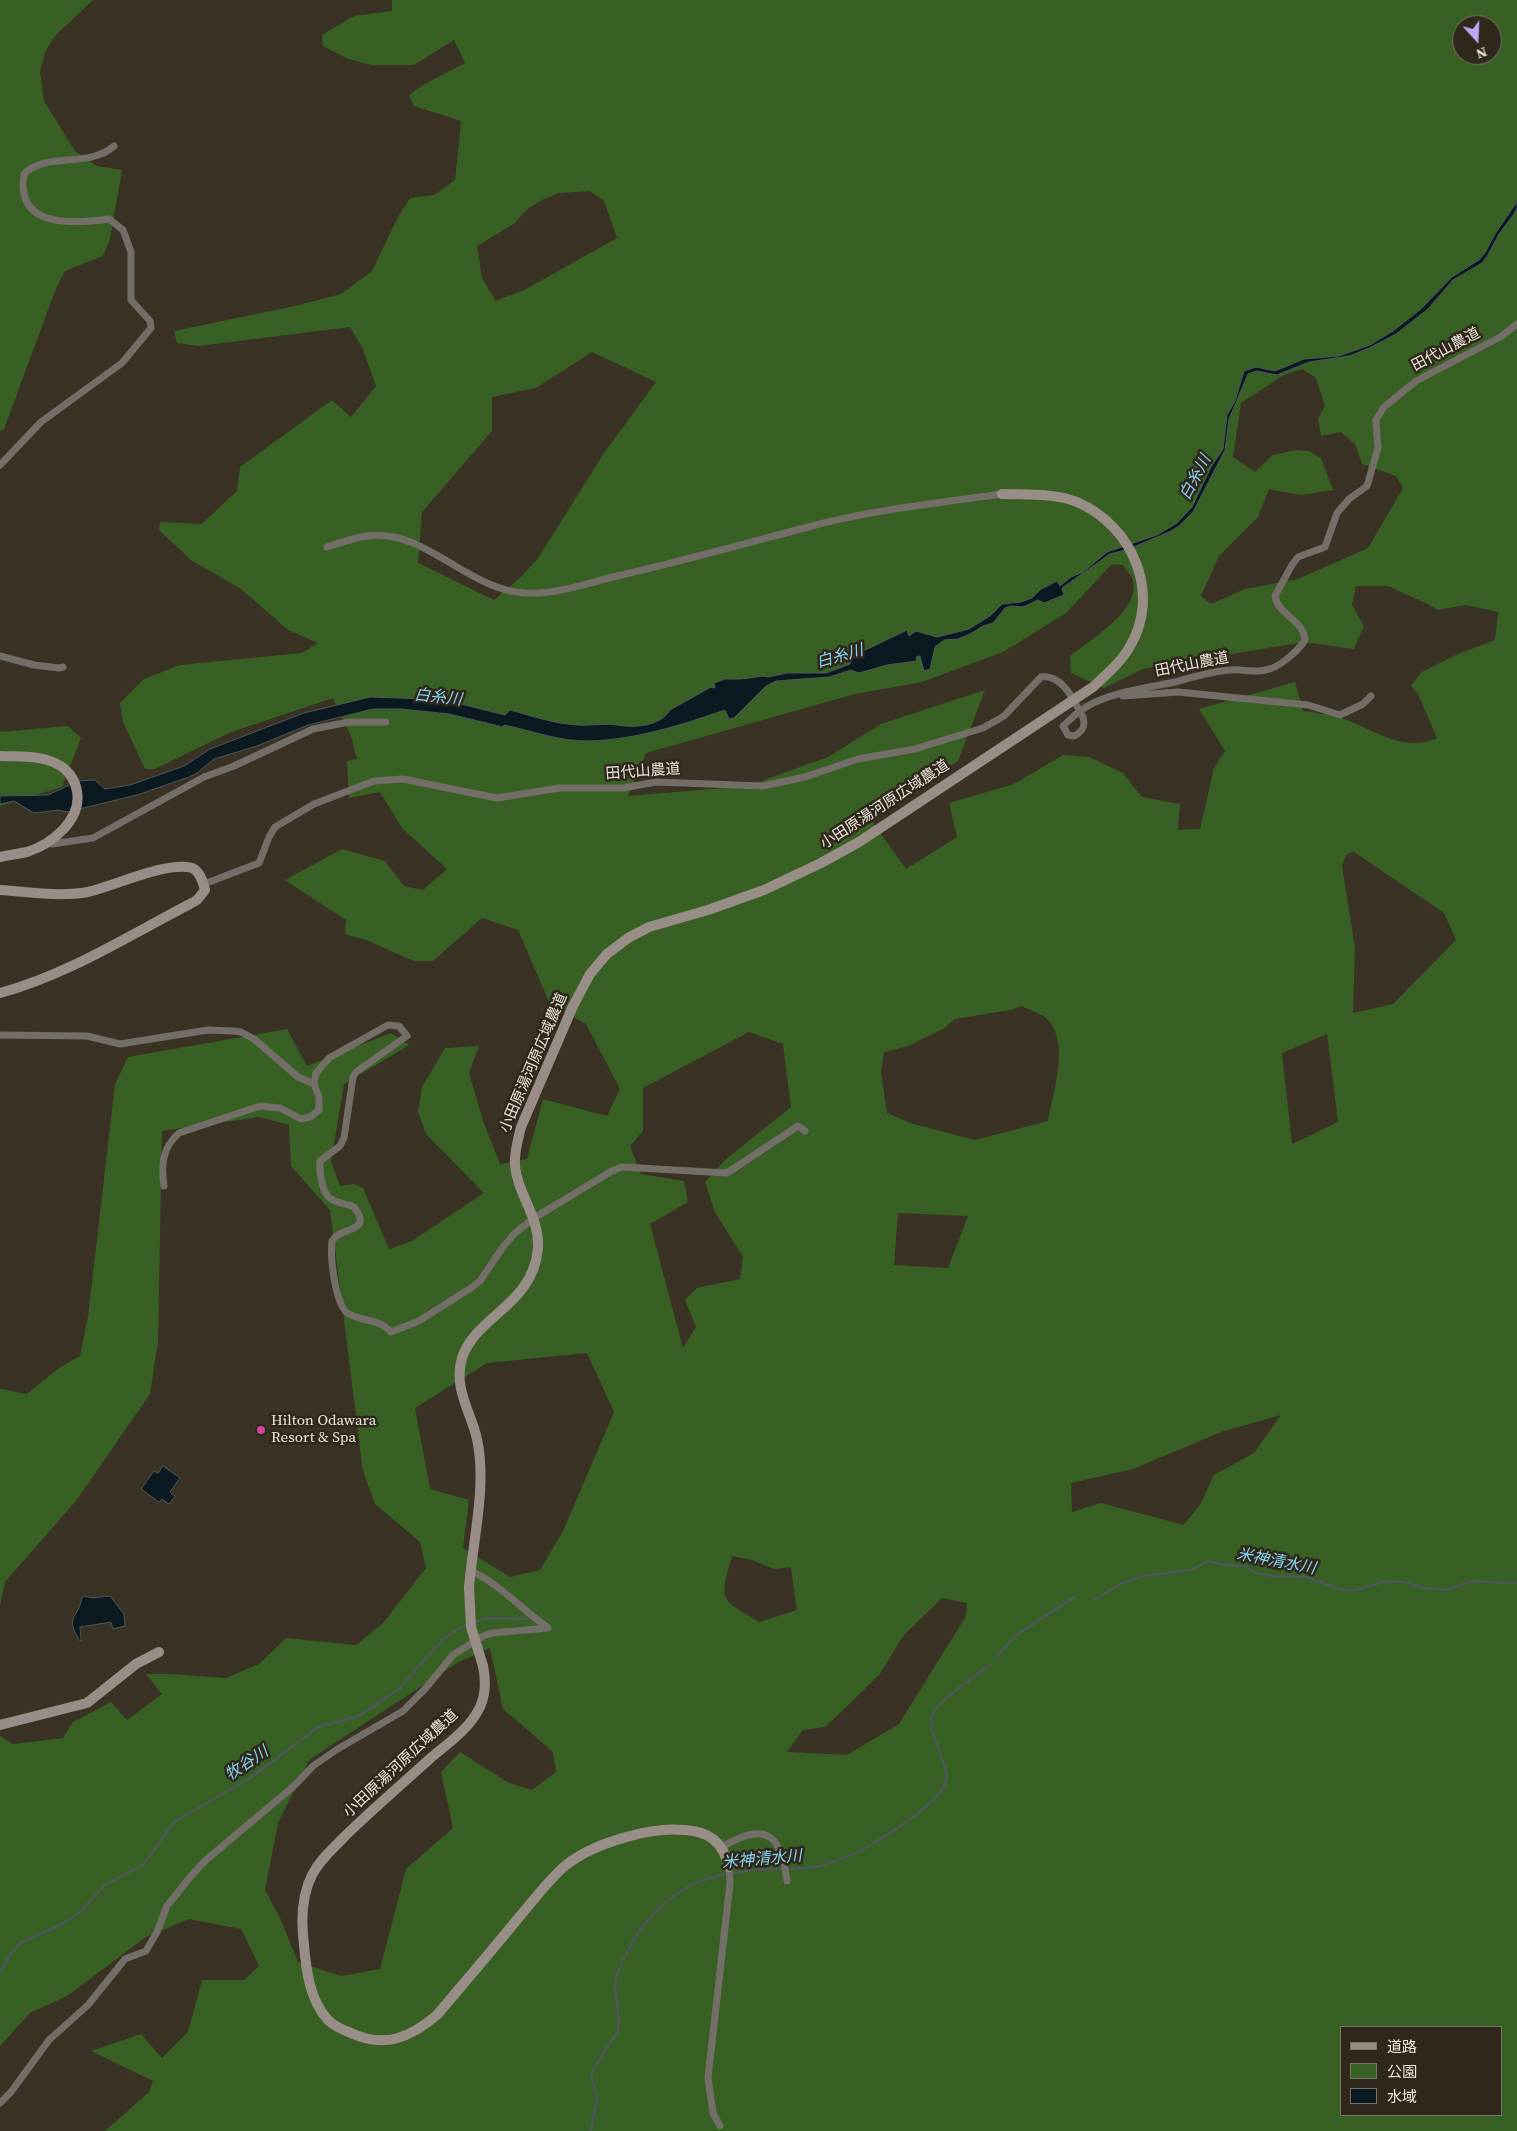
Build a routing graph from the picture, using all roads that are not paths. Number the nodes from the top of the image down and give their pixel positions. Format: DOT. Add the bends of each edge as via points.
graph roads {
  1 [pos="114,146"];
  2 [pos="1517,324"];
  3 [pos="0,465"];
  4 [pos="1002,494"];
  5 [pos="327,547"];
  6 [pos="0,656"];
  7 [pos="63,667"];
  8 [pos="1118,695"];
  9 [pos="1371,696"];
  10 [pos="1073,701"];
  11 [pos="386,722"];
  12 [pos="0,756"];
  13 [pos="48,842"];
  14 [pos="0,857"];
  15 [pos="204,884"];
  16 [pos="0,890"];
  17 [pos="0,993"];
  18 [pos="0,1035"];
  19 [pos="314,1084"];
  20 [pos="805,1132"];
  21 [pos="164,1186"];
  22 [pos="534,1218"];
  23 [pos="470,1571"];
  24 [pos="159,1652"];
  25 [pos="0,1725"];
  26 [pos="722,1848"];
  27 [pos="728,1867"];
  28 [pos="787,1879"];
  29 [pos="0,2103"];
  30 [pos="720,2126"];
  1 -- 3 [label="street" via="91,157 34,166 24,174 23,196 30,208 44,217 59,222 109,219 123,230 131,252 131,300 150,321 151,328 122,363 41,422"];
  2 -- 8 [label="street, 田代山農道" via="1502,336 1416,381 1379,414 1375,428 1378,448 1367,486 1337,513 1325,547 1298,558 1275,596 1280,607 1302,627 1305,640 1302,645 1274,668 1231,670"];
  4 -- 5 [label="street, 小田原湯河原広域農道" via="876,512 811,526 550,592 523,593 499,588 425,549 384,535 367,536"];
  4 -- 10 [label="street, 小田原湯河原広域農道" via="1041,495 1075,501 1093,510 1110,522 1125,540 1138,567 1142,590 1141,614 1130,648 1114,668"];
  6 -- 7 [label="street" via="34,665"];
  8 -- 9 [label="street" via="1178,692 1308,705 1340,715 1363,704"];
  8 -- 10 [label="street, 田代山農道, bridge" via="1097,701 1086,708 1075,715 1063,726 1068,735 1074,736 1085,723"];
  10 -- 15 [label="street, 田代山農道" via="1055,678 1041,677 1004,716 982,728 763,786 656,782 623,788 559,788 497,798 403,780 374,781 314,804 286,820 269,837 259,863"];
  10 -- 22 [label="street, 小田原湯河原広域農道" via="859,842 821,863 764,890 648,927 607,954 590,974 573,1006 521,1127 515,1166"];
  11 -- 13 [label="street" via="348,722 313,729 204,777 93,838"];
  12 -- 13 [label="street" via="47,760 59,764 73,779 78,800 72,818"];
  13 -- 14 [label="street" via="27,852"];
  15 -- 16 [label="street" via="194,869 182,867 133,877 89,892"];
  15 -- 17 [label="street" via="205,890 190,904 59,972"];
  18 -- 19 [label="street" via="86,1036 120,1044 208,1030 241,1032 254,1039 298,1077"];
  19 -- 21 [label="street" via="319,1110 310,1116 301,1119 280,1108 260,1106 178,1133 164,1155"];
  19 -- 22 [label="street" via="316,1073 329,1058 388,1025 394,1024 404,1030 407,1036 356,1072 344,1138 340,1146 320,1161 326,1194 354,1207 360,1217 354,1230 338,1235 331,1247 337,1294 348,1314 380,1323 390,1332 419,1321 480,1281 503,1247"];
  20 -- 22 [label="street" via="798,1126 727,1173 622,1167"];
  22 -- 23 [label="street, 小田原湯河原広域農道" via="538,1248 530,1278 520,1293 476,1334 462,1359 459,1374 462,1400 476,1437 481,1473"];
  23 -- 26 [label="street, 小田原湯河原広域農道, bridge" via="471,1626 486,1685 476,1713 464,1730 324,1858 306,1890 302,1909 306,1968 316,1999 329,2021 354,2035 376,2040 399,2038 418,2030 437,2015 546,1886 566,1865 586,1852 646,1833 679,1829 706,1833"];
  23 -- 29 [label="street" via="480,1575 548,1628 483,1636 454,1655 403,1711 314,1766 191,1876 167,1906 146,1951 125,1959 88,2005 49,2040"];
  24 -- 25 [label="street" via="136,1664 87,1704"];
  26 -- 27 [label="street"];
  26 -- 28 [label="street" via="757,1833 770,1836 781,1853"];
  27 -- 30 [label="street" via="730,1883 708,2078 713,2112"];
}
